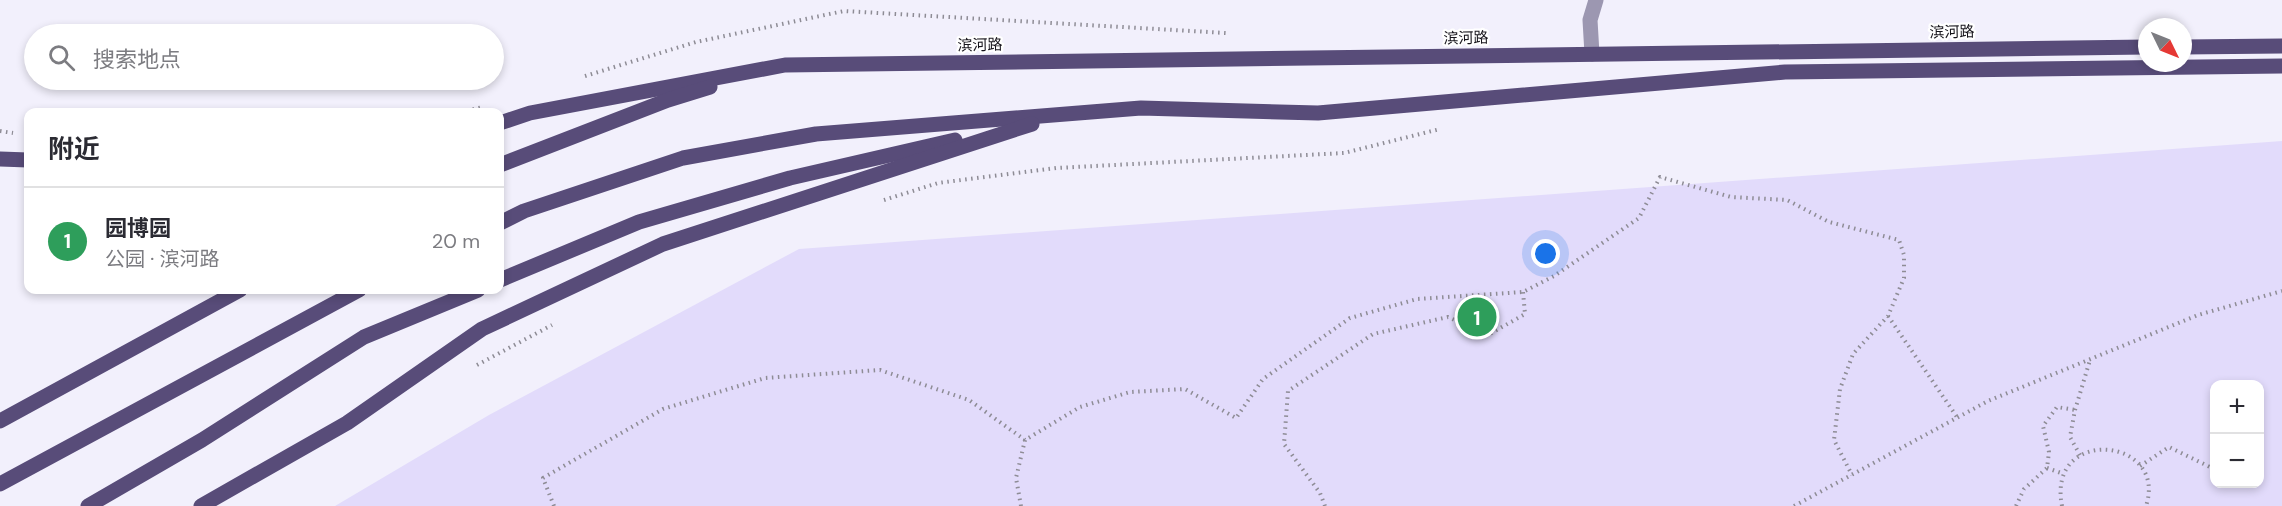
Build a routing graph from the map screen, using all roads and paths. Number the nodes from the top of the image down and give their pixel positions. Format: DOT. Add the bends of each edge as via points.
graph roads {
  1 [pos="1596,0"];
  2 [pos="2282,46"];
  3 [pos="2138,47"];
  4 [pos="2192,47"];
  5 [pos="1592,54"];
  6 [pos="785,64"];
  7 [pos="2282,66"];
  8 [pos="1055,117"];
  9 [pos="504,122"];
  10 [pos="1448,126"];
  11 [pos="0,159"];
  12 [pos="24,160"];
  13 [pos="504,163"];
  14 [pos="883,200"];
  15 [pos="504,221"];
  16 [pos="504,278"];
  17 [pos="2282,291"];
  18 [pos="1523,292"];
  19 [pos="233,294"];
  20 [pos="352,294"];
  21 [pos="468,294"];
  22 [pos="1888,316"];
  23 [pos="562,321"];
  24 [pos="2090,360"];
  25 [pos="469,370"];
  26 [pos="2075,410"];
  27 [pos="1957,417"];
  28 [pos="0,421"];
  29 [pos="1025,440"];
  30 [pos="2080,455"];
  31 [pos="2140,466"];
  32 [pos="2210,467"];
  33 [pos="2047,468"];
  34 [pos="1852,474"];
  35 [pos="2064,474"];
  36 [pos="0,484"];
  37 [pos="88,506"];
  38 [pos="201,506"];
  39 [pos="554,506"];
  40 [pos="1021,506"];
  41 [pos="1325,506"];
  42 [pos="1794,506"];
  43 [pos="2016,506"];
  44 [pos="2062,506"];
  45 [pos="2146,506"];
  1 -- 5 [label="street" via="1590,20"];
  2 -- 4 [label="main road"];
  3 -- 5 [label="main road, 滨河路"];
  5 -- 6 [label="main road, 滨河路"];
  6 -- 9 [label="main road" via="530,113"];
  6 -- 13 [label="main road" via="668,100"];
  7 -- 8 [label="main road" via="1785,72 1318,113 1141,108"];
  8 -- 15 [label="main road" via="816,134 683,158"];
  8 -- 16 [label="main road" via="790,178 639,222"];
  8 -- 38 [label="main road" via="663,244 482,329 347,423"];
  10 -- 14 [label="path" via="1344,153 1056,168 938,183"];
  11 -- 12 [label="main road"];
  17 -- 24 [label="path" via="2198,315"];
  18 -- 22 [label="path" via="1554,276 1639,218 1660,177 1731,197 1787,200 1829,222 1899,240 1904,255 1904,278"];
  18 -- 29 [label="path" via="1418,299 1350,318 1263,379 1236,418 1185,389 1131,392 1080,407"];
  18 -- 41 [label="path" via="1525,314 1488,335 1448,316 1373,334 1288,391 1284,444 1320,493"];
  19 -- 28 [label="main road"];
  20 -- 36 [label="main road"];
  21 -- 37 [label="main road" via="364,338"];
  22 -- 27 [label="path"];
  22 -- 34 [label="path" via="1853,354 1840,389 1834,440"];
  23 -- 25 [label="path"];
  24 -- 26 [label="path"];
  24 -- 27 [label="path" via="1988,400"];
  26 -- 30 [label="path" via="2070,437"];
  26 -- 33 [label="path" via="2057,407 2043,426 2049,452"];
  27 -- 34 [label="path"];
  29 -- 39 [label="path" via="969,400 880,370 765,378 663,409 543,478"];
  29 -- 40 [label="path" via="1016,478"];
  30 -- 31 [label="path" via="2109,448 2124,452"];
  30 -- 35 [label="path"];
  31 -- 32 [label="path" via="2169,447"];
  31 -- 45 [label="path" via="2148,489"];
  33 -- 35 [label="path"];
  33 -- 43 [label="path" via="2025,489"];
  34 -- 42 [label="path"];
  35 -- 44 [label="path"];
}
